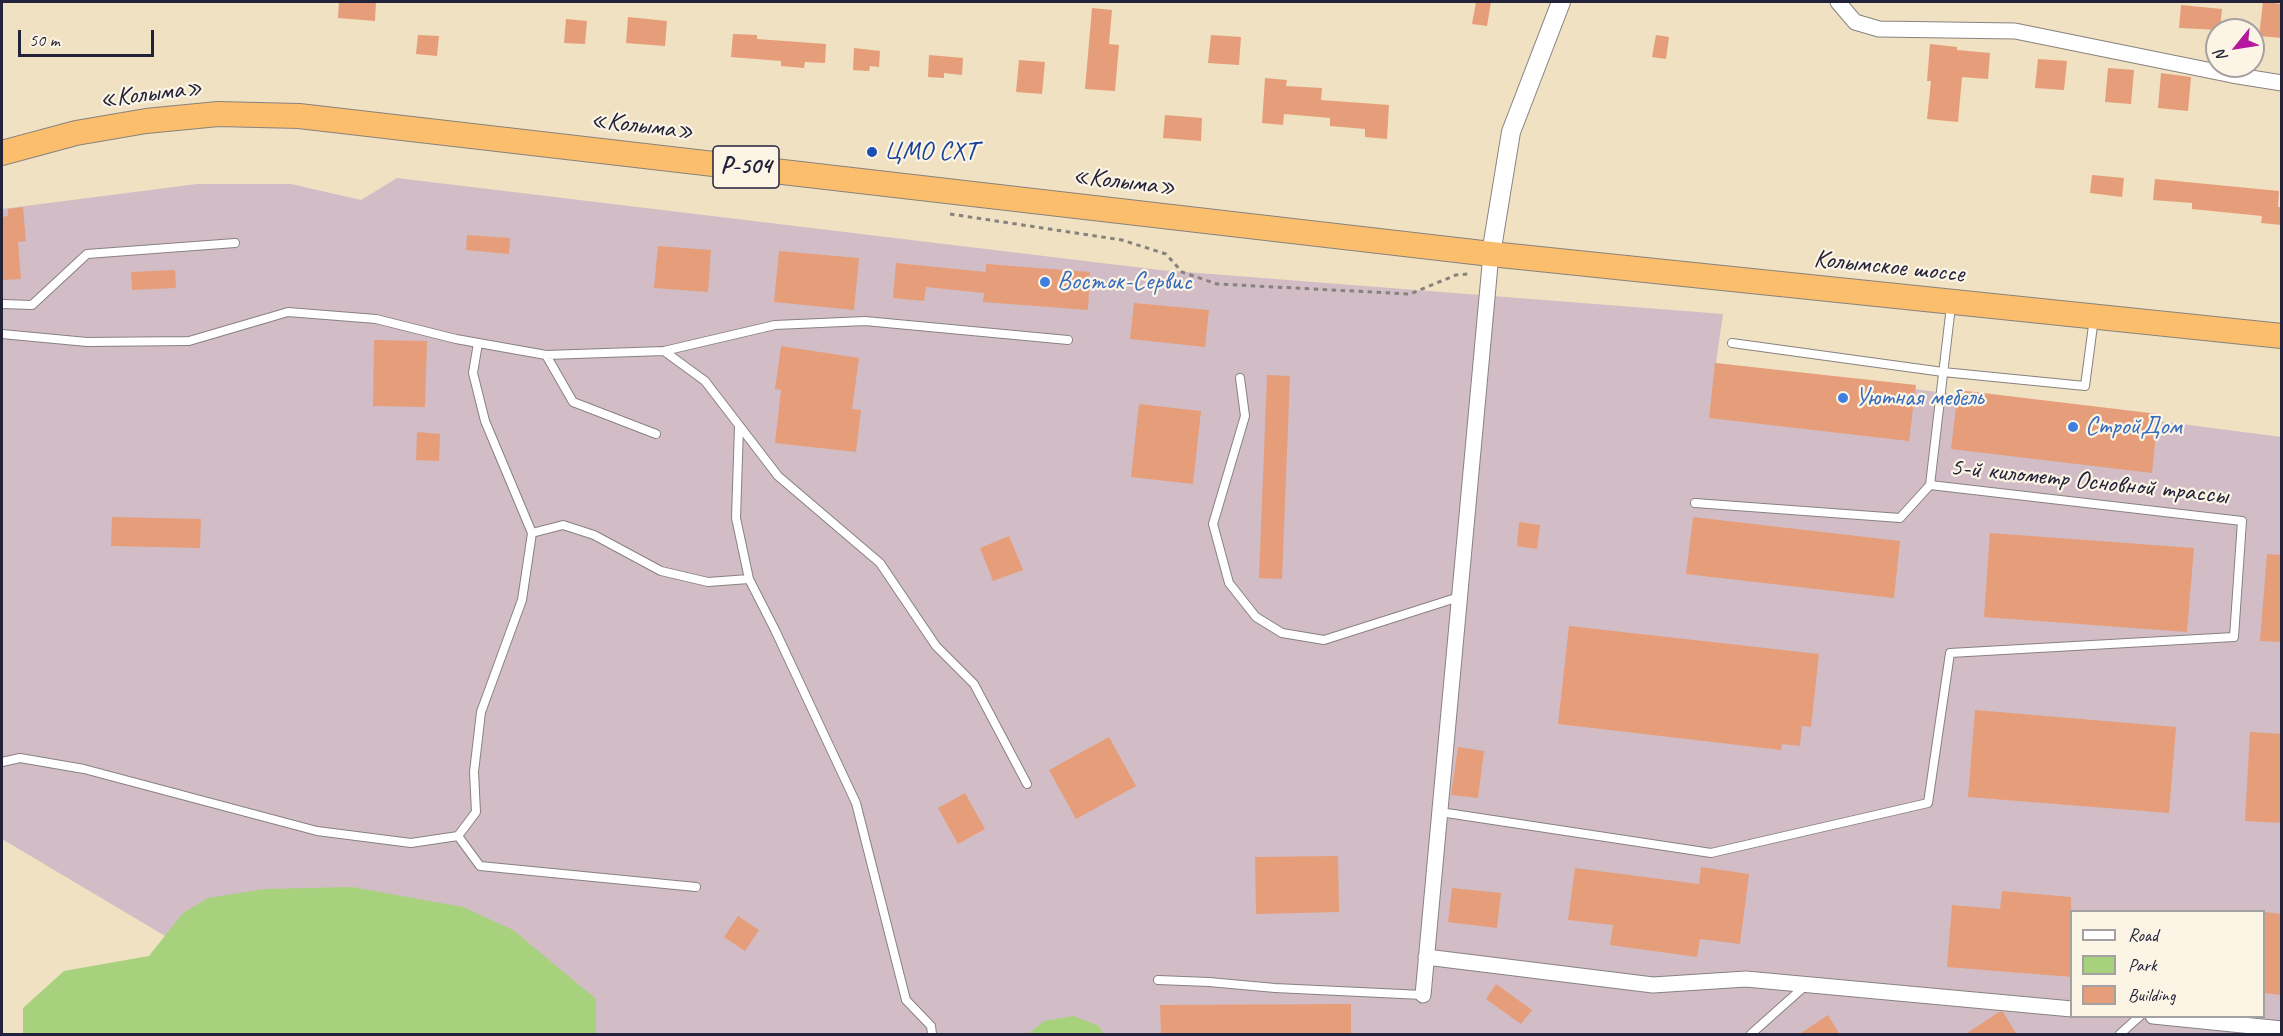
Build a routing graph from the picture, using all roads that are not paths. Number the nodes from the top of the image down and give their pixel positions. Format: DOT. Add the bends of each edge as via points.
graph roads {
  1 [pos="1562,2"];
  2 [pos="1838,2"];
  3 [pos="2282,83"];
  4 [pos="2,153"];
  5 [pos="235,243"];
  6 [pos="1491,263"];
  7 [pos="1951,302"];
  8 [pos="2,303"];
  9 [pos="2095,317"];
  10 [pos="2,334"];
  11 [pos="2282,336"];
  12 [pos="1068,340"];
  13 [pos="478,343"];
  14 [pos="1732,343"];
  15 [pos="664,351"];
  16 [pos="546,355"];
  17 [pos="1943,372"];
  18 [pos="1240,378"];
  19 [pos="739,426"];
  20 [pos="657,434"];
  21 [pos="1930,485"];
  22 [pos="1695,503"];
  23 [pos="532,533"];
  24 [pos="749,579"];
  25 [pos="1460,596"];
  26 [pos="2,762"];
  27 [pos="1027,784"];
  28 [pos="1440,812"];
  29 [pos="458,836"];
  30 [pos="696,886"];
  31 [pos="1426,957"];
  32 [pos="1158,980"];
  33 [pos="1807,984"];
  34 [pos="1423,994"];
  35 [pos="2070,1009"];
  36 [pos="2139,1018"];
  37 [pos="2164,1018"];
  38 [pos="2282,1029"];
  39 [pos="932,1035"];
  40 [pos="1751,1035"];
  41 [pos="2120,1035"];
  1 -- 6 [label="street" via="1511,132"];
  2 -- 3 [label="street" via="1855,22 1880,29 2015,31"];
  4 -- 6 [label="highway, «Колыма» / Р-504" via="76,133 146,121 218,114 299,116"];
  5 -- 8 [label="lane" via="87,254 32,305"];
  6 -- 7 [label="highway, Колымское шоссе"];
  6 -- 25 [label="street"];
  7 -- 9 [label="highway, Колымское шоссе"];
  7 -- 17 [label="lane"];
  9 -- 11 [label="highway, Колымское шоссе"];
  9 -- 17 [label="lane" via="2085,386"];
  10 -- 13 [label="lane" via="87,342 189,341 288,312 375,319"];
  12 -- 15 [label="lane" via="865,321 775,325"];
  13 -- 16 [label="lane"];
  13 -- 23 [label="lane" via="473,373 485,421"];
  14 -- 17 [label="lane"];
  15 -- 16 [label="lane"];
  15 -- 19 [label="lane" via="705,381"];
  16 -- 20 [label="lane" via="573,402"];
  17 -- 21 [label="lane"];
  18 -- 25 [label="lane" via="1245,416 1213,524 1230,583 1256,617 1282,633 1324,640"];
  19 -- 24 [label="lane" via="736,518"];
  19 -- 27 [label="lane" via="778,476 880,563 936,646 974,684"];
  21 -- 22 [label="lane, 5-й километр Основной трассы" via="1900,518"];
  21 -- 28 [label="lane, 5-й километр Основной трассы" via="2242,521 2234,637 1950,653 1928,803 1711,853"];
  23 -- 24 [label="lane" via="562,525 594,535 661,571 708,582"];
  23 -- 29 [label="lane" via="522,600 481,712 474,772 476,812"];
  24 -- 39 [label="lane" via="856,803 906,1000 931,1026"];
  25 -- 28 [label="street"];
  26 -- 29 [label="lane" via="20,758 84,769 317,831 411,843"];
  28 -- 31 [label="street"];
  29 -- 30 [label="lane" via="480,866"];
  31 -- 33 [label="street" via="1653,985 1746,979"];
  31 -- 34 [label="street"];
  32 -- 34 [label="lane"];
  33 -- 35 [label="street"];
  33 -- 40 [label="lane"];
  36 -- 41 [label="lane"];
  37 -- 38 [label="street"];
}
